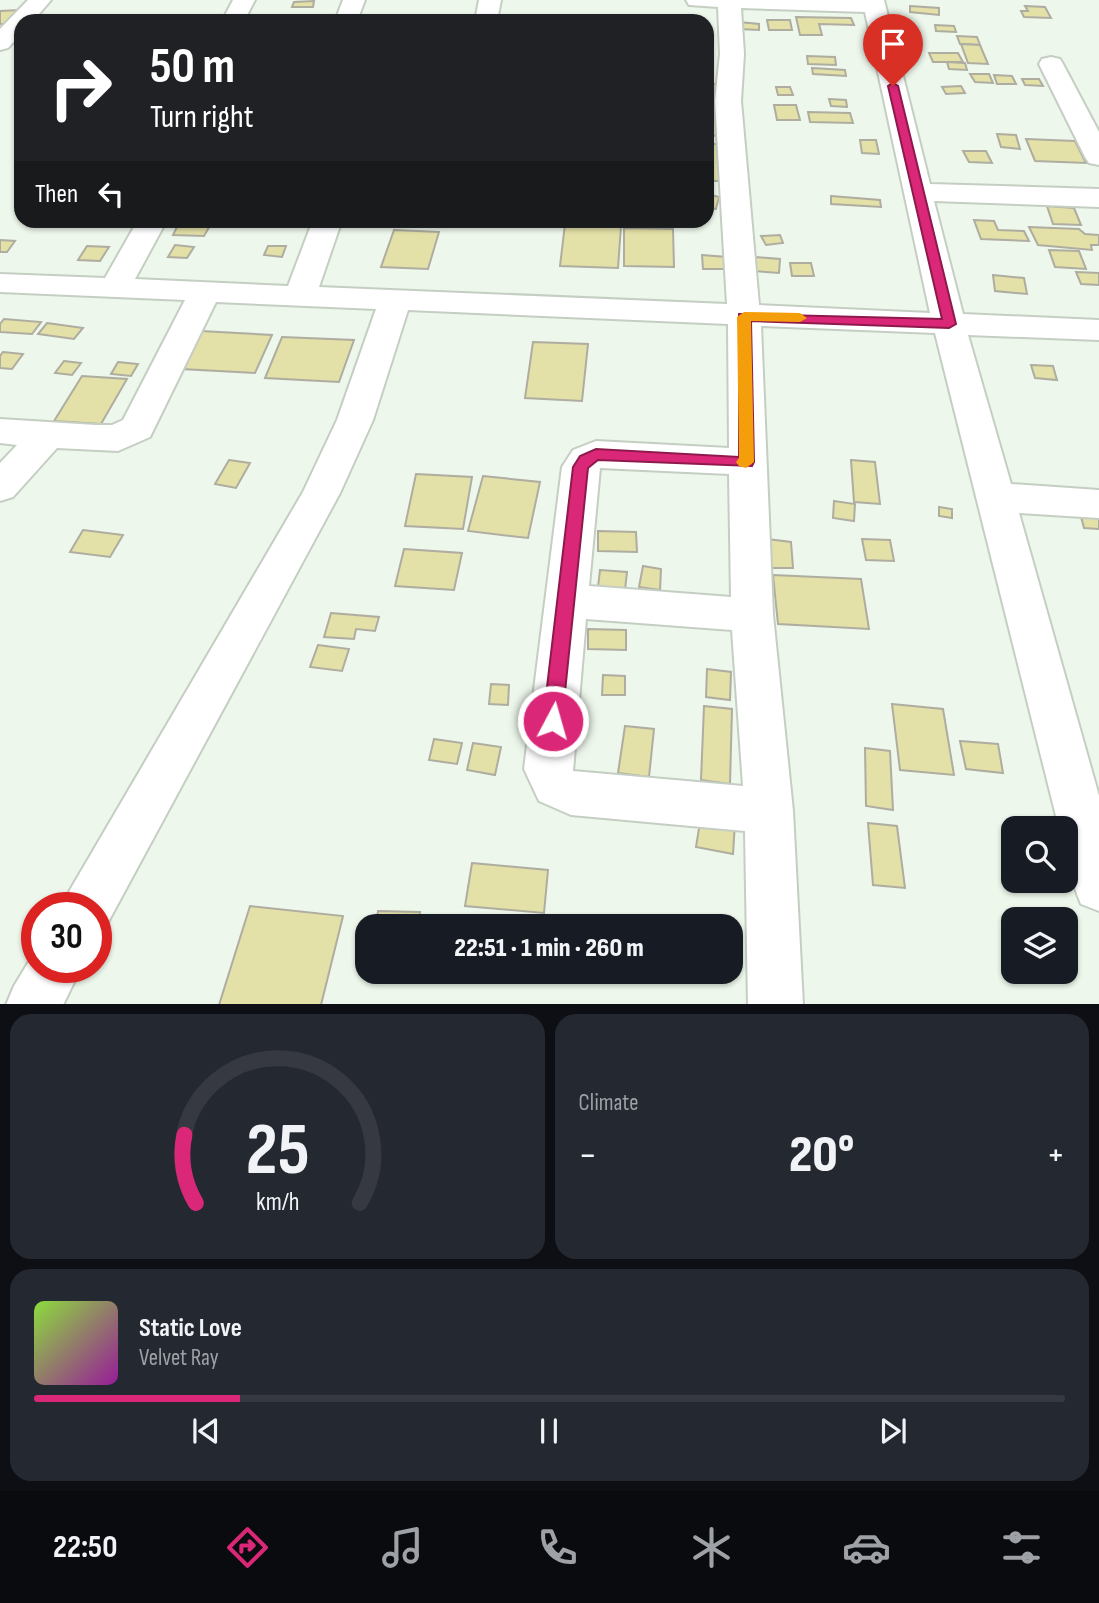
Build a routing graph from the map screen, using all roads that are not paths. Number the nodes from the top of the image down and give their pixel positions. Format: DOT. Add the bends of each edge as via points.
graph roads {
  1 [pos="40,0"];
  2 [pos="697,0"];
  3 [pos="729,1"];
  4 [pos="874,3"];
  5 [pos="27,14"];
  6 [pos="14,28"];
  7 [pos="0,43"];
  8 [pos="1051,64"];
  9 [pos="720,143"];
  10 [pos="1099,157"];
  11 [pos="714,190"];
  12 [pos="736,190"];
  13 [pos="918,192"];
  14 [pos="1099,198"];
  15 [pos="149,228"];
  16 [pos="325,228"];
  17 [pos="0,284"];
  18 [pos="116,288"];
  19 [pos="205,292"];
  20 [pos="300,296"];
  21 [pos="395,300"];
  22 [pos="744,317"];
  23 [pos="949,324"];
  24 [pos="1099,330"];
  25 [pos="0,431"];
  26 [pos="49,433"];
  27 [pos="746,462"];
  28 [pos="0,488"];
  29 [pos="996,497"];
  30 [pos="1099,504"];
  31 [pos="566,601"];
  32 [pos="752,615"];
  33 [pos="769,811"];
  34 [pos="1099,886"];
  35 [pos="97,892"];
  36 [pos="45,983"];
  37 [pos="33,1004"];
  38 [pos="776,1004"];
  1 -- 5 [label="street"];
  2 -- 3 [label="street"];
  3 -- 4 [label="street"];
  3 -- 9 [label="street" via="732,54"];
  4 -- 13 [label="street"];
  6 -- 7 [label="street"];
  8 -- 10 [label="street"];
  9 -- 12 [label="street"];
  11 -- 12 [label="street"];
  12 -- 22 [label="street"];
  13 -- 14 [label="street"];
  13 -- 23 [label="street"];
  15 -- 18 [label="street"];
  16 -- 20 [label="street"];
  17 -- 18 [label="street"];
  18 -- 19 [label="street"];
  19 -- 20 [label="street"];
  19 -- 26 [label="street" via="137,428 118,438"];
  20 -- 21 [label="street"];
  21 -- 22 [label="street"];
  21 -- 35 [label="street" via="355,420 321,493"];
  22 -- 23 [label="street"];
  22 -- 27 [label="street"];
  23 -- 24 [label="street"];
  23 -- 29 [label="street"];
  25 -- 26 [label="street"];
  26 -- 28 [label="street"];
  27 -- 31 [label="street" via="596,454 586,459 581,467"];
  27 -- 32 [label="street"];
  29 -- 30 [label="street"];
  29 -- 34 [label="street"];
  31 -- 32 [label="street"];
  31 -- 33 [label="street" via="548,769 556,786 571,793"];
  32 -- 33 [label="street"];
  33 -- 38 [label="street"];
  36 -- 37 [label="street"];
}
